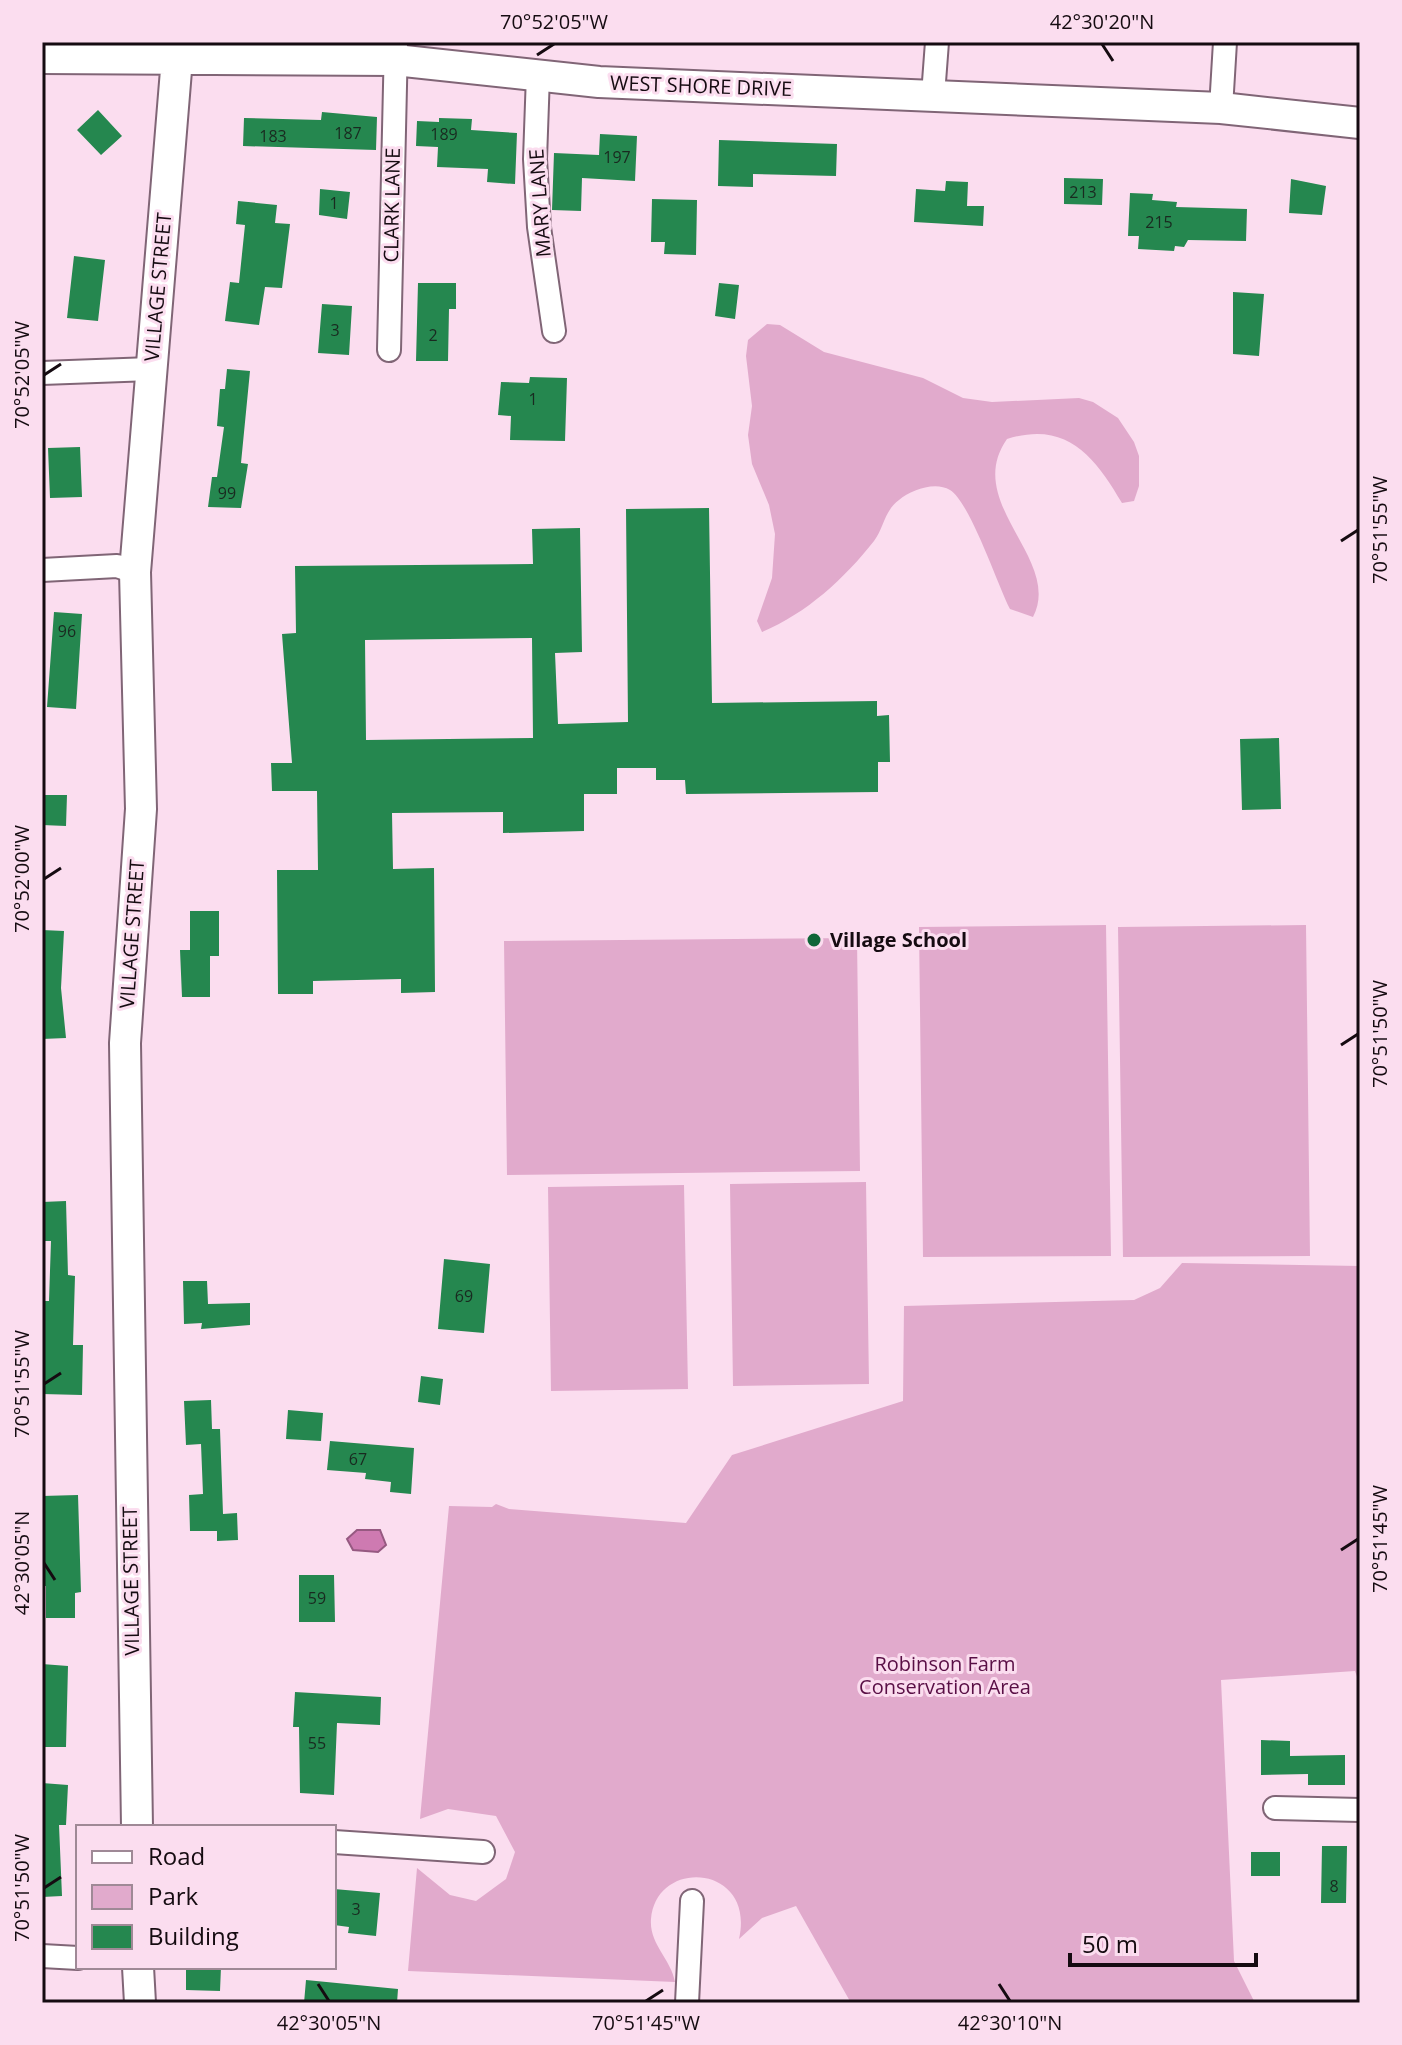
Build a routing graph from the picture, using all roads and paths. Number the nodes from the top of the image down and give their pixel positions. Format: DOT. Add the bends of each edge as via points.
graph roads {
  1 [pos="937,42"];
  2 [pos="1225,42"];
  3 [pos="178,50"];
  4 [pos="396,51"];
  5 [pos="42,58"];
  6 [pos="538,75"];
  7 [pos="933,95"];
  8 [pos="1221,108"];
  9 [pos="1360,123"];
  10 [pos="554,331"];
  11 [pos="389,350"];
  12 [pos="151,369"];
  13 [pos="42,373"];
  14 [pos="42,570"];
  15 [pos="135,572"];
  16 [pos="1275,1808"];
  17 [pos="1360,1810"];
  18 [pos="137,1825"];
  19 [pos="336,1842"];
  20 [pos="483,1852"];
  21 [pos="692,1901"];
  22 [pos="42,1956"];
  23 [pos="76,1958"];
  24 [pos="138,1969"];
  25 [pos="140,2003"];
  26 [pos="687,2003"];
  1 -- 7 [label="street"];
  2 -- 8 [label="street"];
  3 -- 4 [label="main road, WEST SHORE DRIVE"];
  3 -- 5 [label="main road, WEST SHORE DRIVE"];
  3 -- 12 [label="main road, VILLAGE STREET"];
  4 -- 6 [label="main road, WEST SHORE DRIVE"];
  4 -- 11 [label="street, CLARK LANE"];
  6 -- 7 [label="main road, WEST SHORE DRIVE"];
  6 -- 10 [label="street, MARY LANE" via="539,227"];
  7 -- 8 [label="main road, WEST SHORE DRIVE"];
  8 -- 9 [label="main road, WEST SHORE DRIVE"];
  12 -- 13 [label="street"];
  12 -- 15 [label="main road, VILLAGE STREET"];
  14 -- 15 [label="street" via="117,566"];
  15 -- 18 [label="main road, VILLAGE STREET" via="141,809 125,1043"];
  16 -- 17 [label="street"];
  19 -- 20 [label="street"];
  21 -- 26 [label="street"];
  22 -- 23 [label="street"];
  24 -- 25 [label="main road"];
}
